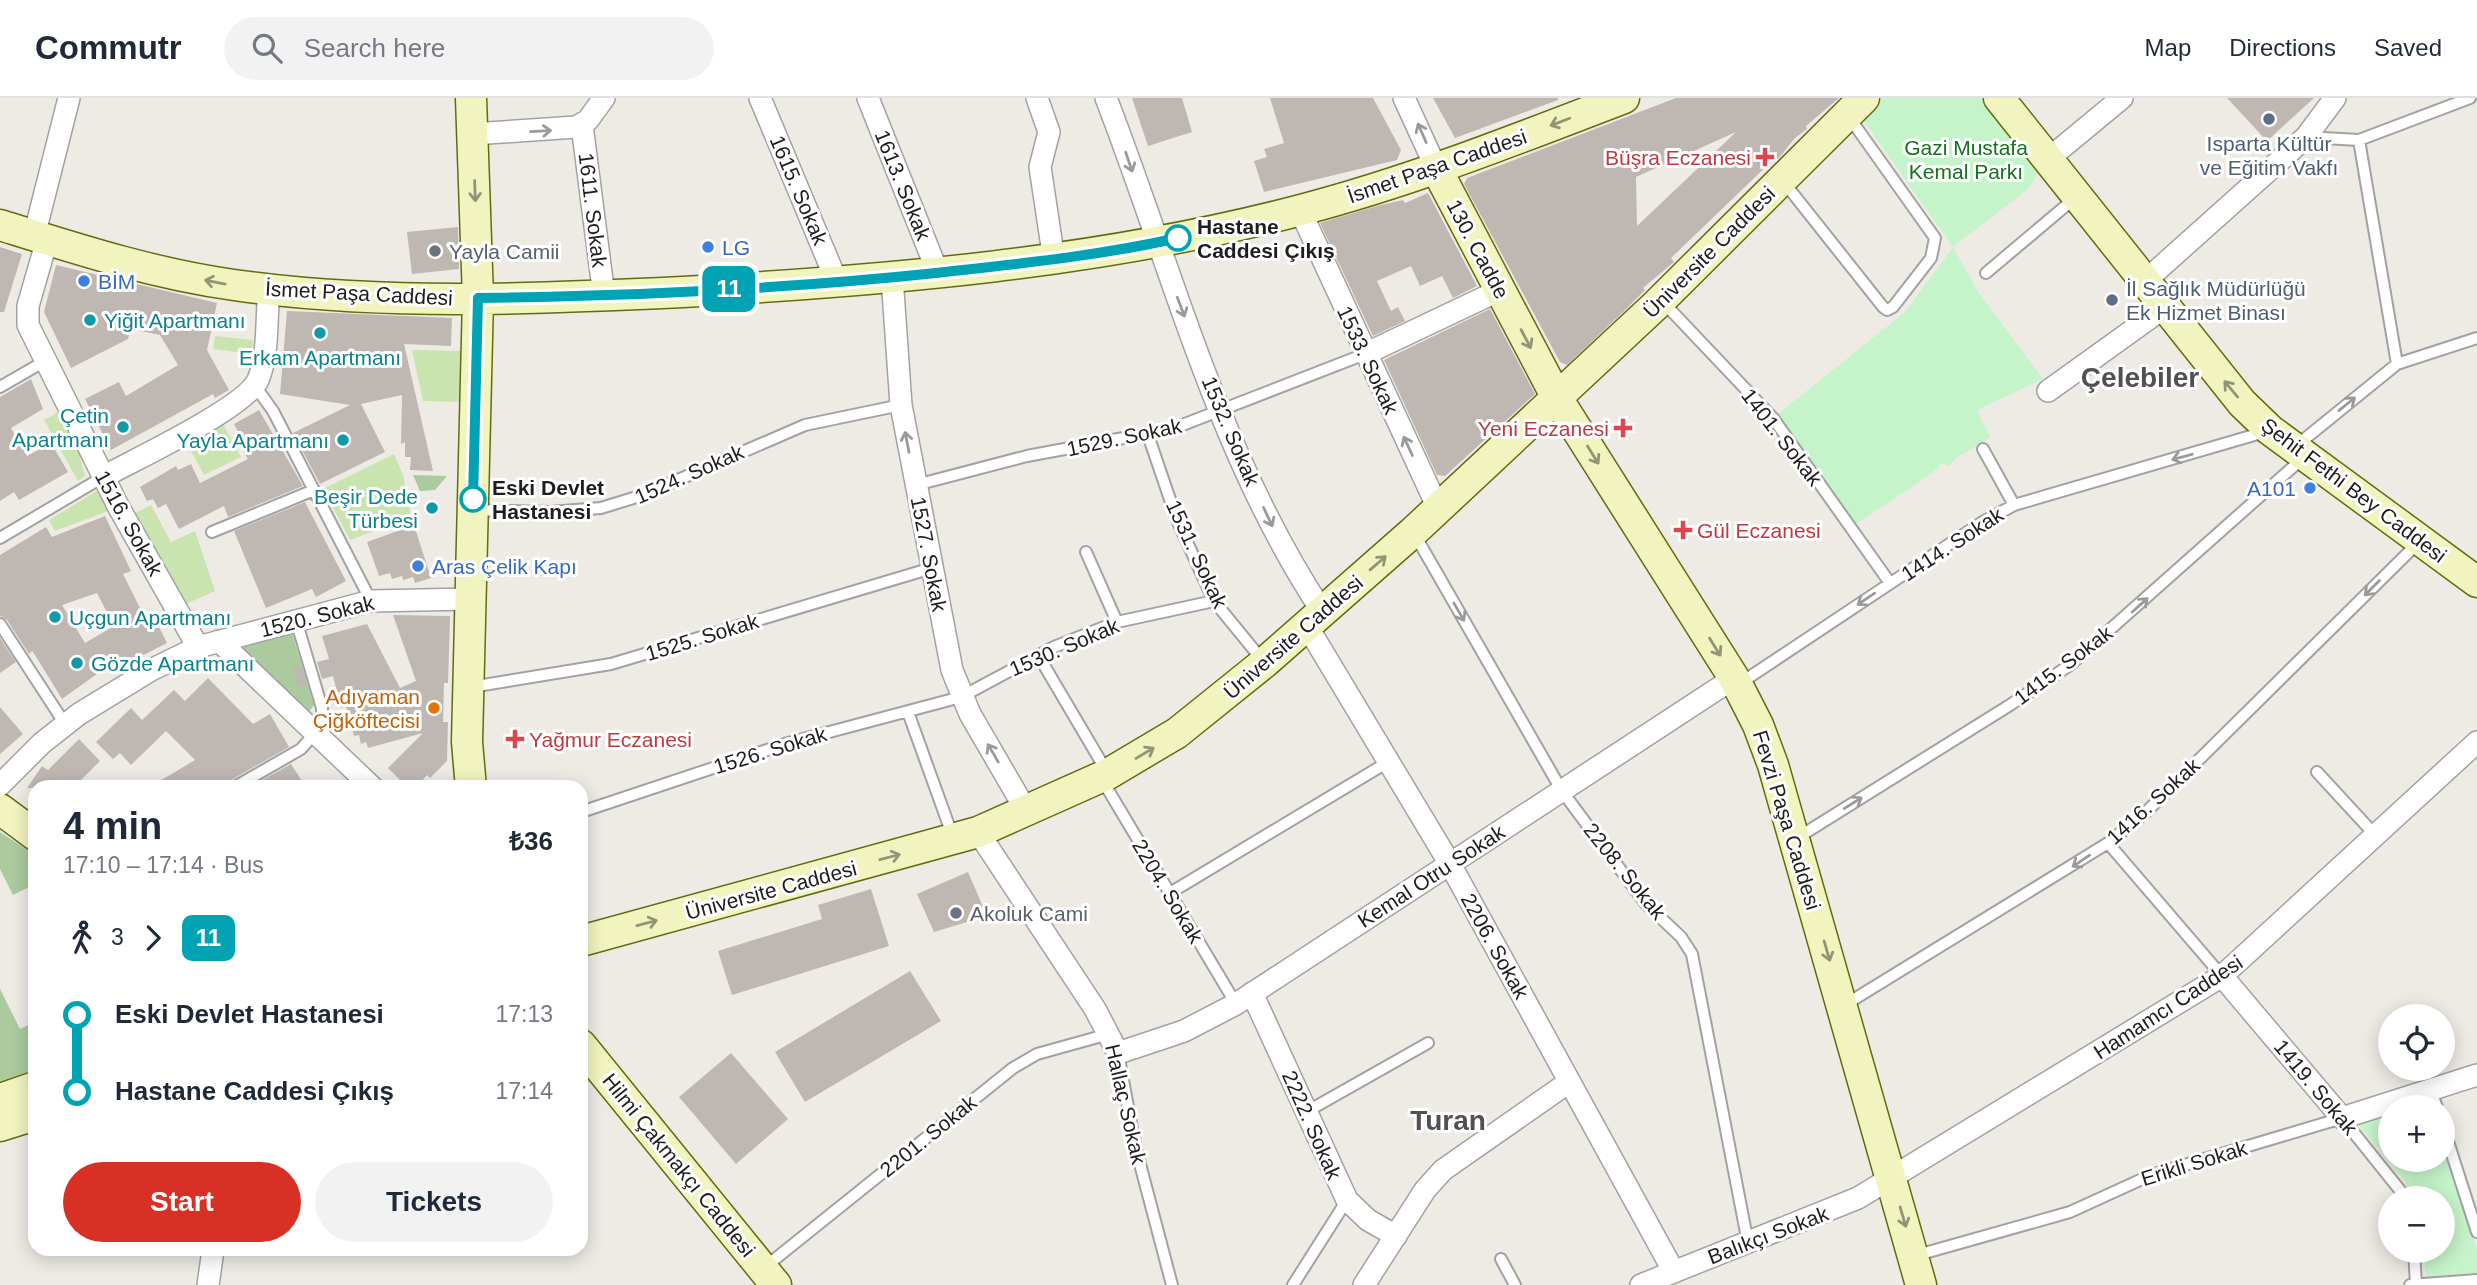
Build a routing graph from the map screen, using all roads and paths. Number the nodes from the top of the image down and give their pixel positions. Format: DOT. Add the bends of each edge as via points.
graph roads {
  1 [pos="69,98"];
  2 [pos="471,98"];
  3 [pos="604,98"];
  4 [pos="760,98"];
  5 [pos="868,98"];
  6 [pos="1037,98"];
  7 [pos="1106,98"];
  8 [pos="1405,98"];
  9 [pos="1624,98"];
  10 [pos="1999,98"];
  11 [pos="2122,98"];
  12 [pos="2335,98"];
  13 [pos="2470,98"];
  14 [pos="1856,106"];
  15 [pos="582,125"];
  16 [pos="473,134"];
  17 [pos="2305,137"];
  18 [pos="2359,140"];
  19 [pos="2047,160"];
  20 [pos="1437,170"];
  21 [pos="1782,180"];
  22 [pos="2077,197"];
  23 [pos="1300,210"];
  24 [pos="0,225"];
  25 [pos="41,238"];
  26 [pos="1157,243"];
  27 [pos="1054,260"];
  28 [pos="938,273"];
  29 [pos="1986,273"];
  30 [pos="892,277"];
  31 [pos="837,282"];
  32 [pos="2144,282"];
  33 [pos="270,289"];
  34 [pos="1500,290"];
  35 [pos="604,296"];
  36 [pos="478,298"];
  37 [pos="1661,300"];
  38 [pos="2165,307"];
  39 [pos="2477,338"];
  40 [pos="1365,354"];
  41 [pos="45,361"];
  42 [pos="2397,363"];
  43 [pos="255,386"];
  44 [pos="0,387"];
  45 [pos="2048,391"];
  46 [pos="1557,398"];
  47 [pos="901,405"];
  48 [pos="1221,412"];
  49 [pos="2270,430"];
  50 [pos="1148,435"];
  51 [pos="1983,449"];
  52 [pos="2300,452"];
  53 [pos="103,477"];
  54 [pos="916,485"];
  55 [pos="314,490"];
  56 [pos="2014,505"];
  57 [pos="1437,508"];
  58 [pos="473,510"];
  59 [pos="212,532"];
  60 [pos="1413,532"];
  61 [pos="0,538"];
  62 [pos="2421,540"];
  63 [pos="1086,552"];
  64 [pos="932,569"];
  65 [pos="2477,582"];
  66 [pos="1890,583"];
  67 [pos="470,599"];
  68 [pos="371,601"];
  69 [pos="1214,601"];
  70 [pos="1315,619"];
  71 [pos="296,620"];
  72 [pos="1116,622"];
  73 [pos="0,624"];
  74 [pos="219,641"];
  75 [pos="198,647"];
  76 [pos="1038,655"];
  77 [pos="1264,663"];
  78 [pos="1736,681"];
  79 [pos="468,687"];
  80 [pos="961,696"];
  81 [pos="908,712"];
  82 [pos="65,724"];
  83 [pos="317,733"];
  84 [pos="467,742"];
  85 [pos="2477,742"];
  86 [pos="1388,762"];
  87 [pos="2317,772"];
  88 [pos="1105,776"];
  89 [pos="247,780"];
  90 [pos="365,780"];
  91 [pos="456,780"];
  92 [pos="470,780"];
  93 [pos="0,785"];
  94 [pos="1562,791"];
  95 [pos="0,809"];
  96 [pos="588,810"];
  97 [pos="1027,812"];
  98 [pos="28,830"];
  99 [pos="966,836"];
  100 [pos="2376,836"];
  101 [pos="1794,839"];
  102 [pos="2108,843"];
  103 [pos="1450,864"];
  104 [pos="1170,893"];
  105 [pos="588,939"];
  106 [pos="2222,976"];
  107 [pos="1244,999"];
  108 [pos="1843,1007"];
  109 [pos="1428,1043"];
  110 [pos="1113,1044"];
  111 [pos="588,1051"];
  112 [pos="2477,1075"];
  113 [pos="1569,1082"];
  114 [pos="28,1089"];
  115 [pos="2441,1095"];
  116 [pos="0,1099"];
  117 [pos="2378,1111"];
  118 [pos="1306,1112"];
  119 [pos="28,1117"];
  120 [pos="2342,1118"];
  121 [pos="0,1126"];
  122 [pos="2455,1163"];
  123 [pos="1892,1178"];
  124 [pos="2397,1186"];
  125 [pos="1348,1200"];
  126 [pos="2477,1231"];
  127 [pos="1396,1236"];
  128 [pos="1748,1243"];
  129 [pos="212,1256"];
  130 [pos="1914,1256"];
  131 [pos="1501,1259"];
  132 [pos="2415,1263"];
  133 [pos="1674,1272"];
  134 [pos="769,1277"];
  135 [pos="2477,1280"];
  136 [pos="2416,1284"];
  137 [pos="208,1285"];
  138 [pos="1172,1285"];
  139 [pos="1293,1285"];
  140 [pos="1364,1285"];
  141 [pos="1515,1285"];
  142 [pos="1641,1285"];
  143 [pos="1921,1285"];
  144 [pos="2410,1285"];
  1 -- 25 [label="street, 1516. Sokak"];
  2 -- 16 [label="main road"];
  3 -- 15 [label="street"];
  4 -- 31 [label="street, 1615. Sokak"];
  5 -- 28 [label="street, 1613. Sokak"];
  6 -- 27 [label="street" via="1049,132 1040,167"];
  7 -- 26 [label="street, 1532. Sokak, one-way"];
  20 -- 8 [label="street, 130. Cadde, one-way"];
  9 -- 20 [label="main road, İsmet Paşa Caddesi, one-way"];
  10 -- 19 [label="main road, Şehit Fethi Bey Caddesi"];
  11 -- 19 [label="street"];
  12 -- 17 [label="street"];
  13 -- 18 [label="lane"];
  14 -- 21 [label="main road, Üniversite Caddesi"];
  14 -- 21 [label="lane" via="1936,241 1922,273 1892,307 1885,309"];
  16 -- 15 [label="street, one-way"];
  15 -- 35 [label="street, 1611. Sokak"];
  16 -- 36 [label="main road, one-way"];
  17 -- 18 [label="lane"];
  17 -- 32 [label="street"];
  18 -- 42 [label="lane"];
  19 -- 22 [label="main road, Şehit Fethi Bey Caddesi"];
  20 -- 23 [label="main road, İsmet Paşa Caddesi"];
  20 -- 34 [label="main road, 130. Cadde"];
  21 -- 37 [label="main road, Üniversite Caddesi"];
  22 -- 29 [label="lane"];
  22 -- 32 [label="main road, Şehit Fethi Bey Caddesi"];
  23 -- 26 [label="main road, İsmet Paşa Caddesi"];
  23 -- 40 [label="street, 1533. Sokak"];
  24 -- 25 [label="main road, İsmet Paşa Caddesi"];
  33 -- 25 [label="main road, İsmet Paşa Caddesi, one-way" via="154,269"];
  25 -- 41 [label="street, 1516. Sokak" via="27,312 30,331"];
  26 -- 27 [label="main road, İsmet Paşa Caddesi"];
  26 -- 48 [label="street, 1532. Sokak, one-way"];
  27 -- 28 [label="main road, İsmet Paşa Caddesi"];
  28 -- 30 [label="main road, İsmet Paşa Caddesi"];
  30 -- 31 [label="main road, İsmet Paşa Caddesi"];
  30 -- 47 [label="street, 1527. Sokak"];
  31 -- 35 [label="main road, İsmet Paşa Caddesi"];
  32 -- 38 [label="main road, Şehit Fethi Bey Caddesi"];
  33 -- 36 [label="main road, İsmet Paşa Caddesi"];
  33 -- 43 [label="street"];
  34 -- 40 [label="street"];
  34 -- 46 [label="main road, 130. Cadde, one-way"];
  35 -- 36 [label="main road, İsmet Paşa Caddesi"];
  36 -- 58 [label="main road"];
  37 -- 46 [label="main road, Üniversite Caddesi"];
  37 -- 66 [label="lane, 1401. Sokak" via="1773,418"];
  38 -- 45 [label="street"];
  49 -- 38 [label="main road, Şehit Fethi Bey Caddesi, one-way" via="2242,403"];
  39 -- 42 [label="lane"];
  40 -- 48 [label="lane, 1529. Sokak"];
  57 -- 40 [label="street, 1533. Sokak, one-way"];
  41 -- 44 [label="lane"];
  41 -- 53 [label="street, 1516. Sokak"];
  52 -- 42 [label="lane, 1415. Sokak, one-way"];
  43 -- 53 [label="street" via="237,402"];
  43 -- 55 [label="lane"];
  46 -- 57 [label="main road, Üniversite Caddesi"];
  46 -- 78 [label="main road, Fevzi Paşa Caddesi, one-way"];
  54 -- 47 [label="street, 1527. Sokak, one-way"];
  47 -- 58 [label="lane, 1524. Sokak" via="805,425 643,495 601,508"];
  48 -- 50 [label="lane, 1529. Sokak"];
  48 -- 70 [label="street, 1532. Sokak, one-way"];
  49 -- 52 [label="main road, Şehit Fethi Bey Caddesi"];
  49 -- 56 [label="lane, 1414. Sokak, one-way"];
  50 -- 54 [label="lane, 1529. Sokak" via="1027,456"];
  50 -- 69 [label="lane, 1531. Sokak" via="1177,520"];
  51 -- 56 [label="lane"];
  52 -- 62 [label="main road, Şehit Fethi Bey Caddesi"];
  101 -- 52 [label="lane, 1415. Sokak, one-way" via="2070,665"];
  53 -- 61 [label="lane"];
  53 -- 75 [label="street, 1516. Sokak"];
  54 -- 64 [label="street, 1527. Sokak"];
  55 -- 59 [label="lane"];
  55 -- 68 [label="lane"];
  56 -- 66 [label="lane, 1414. Sokak"];
  57 -- 60 [label="main road, Üniversite Caddesi"];
  58 -- 67 [label="main road"];
  70 -- 60 [label="main road, Üniversite Caddesi, one-way"];
  60 -- 94 [label="lane, 2208. Sokak, one-way"];
  62 -- 65 [label="main road, Şehit Fethi Bey Caddesi"];
  62 -- 102 [label="lane, 1416. Sokak, one-way" via="2145,813"];
  63 -- 72 [label="lane"];
  64 -- 79 [label="lane, 1525. Sokak" via="611,664"];
  64 -- 80 [label="street, 1527. Sokak"];
  66 -- 78 [label="lane, 1414. Sokak, one-way"];
  67 -- 68 [label="street, 1520. Sokak"];
  67 -- 79 [label="main road"];
  68 -- 71 [label="street, 1520. Sokak"];
  69 -- 72 [label="lane, 1530. Sokak"];
  69 -- 77 [label="lane, 1531. Sokak"];
  70 -- 77 [label="main road, Üniversite Caddesi"];
  70 -- 86 [label="street, 2206. Sokak"];
  71 -- 74 [label="street, 1520. Sokak"];
  71 -- 83 [label="lane" via="321,708"];
  72 -- 76 [label="lane, 1530. Sokak"];
  73 -- 82 [label="lane"];
  74 -- 75 [label="street, 1520. Sokak"];
  74 -- 83 [label="street"];
  75 -- 82 [label="street, 1520. Sokak" via="151,670"];
  76 -- 80 [label="lane, 1530. Sokak"];
  76 -- 88 [label="lane, 2204. Sokak"];
  88 -- 77 [label="main road, Üniversite Caddesi, one-way" via="1177,733"];
  78 -- 94 [label="street, Kemal Otru Sokak"];
  78 -- 101 [label="main road, Fevzi Paşa Caddesi" via="1759,725"];
  79 -- 84 [label="main road"];
  80 -- 81 [label="lane, 1526. Sokak"];
  97 -- 80 [label="street, 1527. Sokak, one-way"];
  81 -- 96 [label="lane, 1526. Sokak" via="788,743"];
  81 -- 99 [label="lane"];
  82 -- 93 [label="street, 1520. Sokak"];
  83 -- 89 [label="lane" via="292,755"];
  83 -- 90 [label="street"];
  84 -- 91 [label="main road"];
  84 -- 92 [label="main road"];
  85 -- 100 [label="street, Hamamcı Caddesi"];
  86 -- 103 [label="street, 2206. Sokak"];
  86 -- 104 [label="lane"];
  87 -- 100 [label="lane"];
  88 -- 97 [label="main road, Üniversite Caddesi"];
  88 -- 104 [label="lane, 2204. Sokak"];
  94 -- 103 [label="street, Kemal Otru Sokak"];
  94 -- 128 [label="lane, 2208. Sokak" via="1646,904 1692,954"];
  95 -- 98 [label="main road"];
  97 -- 99 [label="main road, Üniversite Caddesi"];
  105 -- 99 [label="main road, Üniversite Caddesi, one-way"];
  99 -- 110 [label="street, Hallaç Sokak"];
  100 -- 106 [label="street, Hamamcı Caddesi"];
  101 -- 108 [label="main road, Fevzi Paşa Caddesi, one-way"];
  102 -- 106 [label="lane"];
  102 -- 108 [label="lane, 1416. Sokak, one-way"];
  103 -- 107 [label="street, Kemal Otru Sokak"];
  103 -- 113 [label="street, 2206. Sokak"];
  104 -- 107 [label="lane, 2204. Sokak"];
  106 -- 120 [label="street, 1419. Sokak"];
  106 -- 123 [label="street, Hamamcı Caddesi"];
  107 -- 110 [label="street, Kemal Otru Sokak" via="1184,1031"];
  107 -- 118 [label="street, 2222. Sokak"];
  108 -- 123 [label="main road, Fevzi Paşa Caddesi"];
  109 -- 118 [label="lane"];
  110 -- 134 [label="lane, 2201. Sokak" via="1048,1051 1013,1068"];
  110 -- 138 [label="lane, Hallaç Sokak"];
  111 -- 134 [label="main road, Hilmi Çakmakçı Caddesi"];
  112 -- 115 [label="street, Erikli Sokak"];
  113 -- 127 [label="street" via="1443,1170"];
  113 -- 133 [label="street, 2206. Sokak"];
  114 -- 116 [label="main road"];
  117 -- 120 [label="street, Erikli Sokak"];
  118 -- 125 [label="street, 2222. Sokak"];
  119 -- 121 [label="main road"];
  120 -- 124 [label="lane, 1419. Sokak"];
  120 -- 130 [label="lane, Erikli Sokak" via="2151,1175 2070,1212"];
  122 -- 126 [label="lane"];
  123 -- 128 [label="street, Balıkçı Sokak" via="1832,1210"];
  123 -- 130 [label="main road, Fevzi Paşa Caddesi, one-way"];
  125 -- 127 [label="street, 2222. Sokak" via="1368,1220"];
  125 -- 139 [label="lane"];
  127 -- 140 [label="street"];
  128 -- 133 [label="street, Balıkçı Sokak"];
  129 -- 137 [label="street"];
  130 -- 143 [label="main road, Fevzi Paşa Caddesi"];
  131 -- 141 [label="lane"];
  132 -- 136 [label="lane"];
  133 -- 142 [label="street, Balıkçı Sokak"];
  135 -- 136 [label="lane"];
  136 -- 144 [label="lane"];
}
